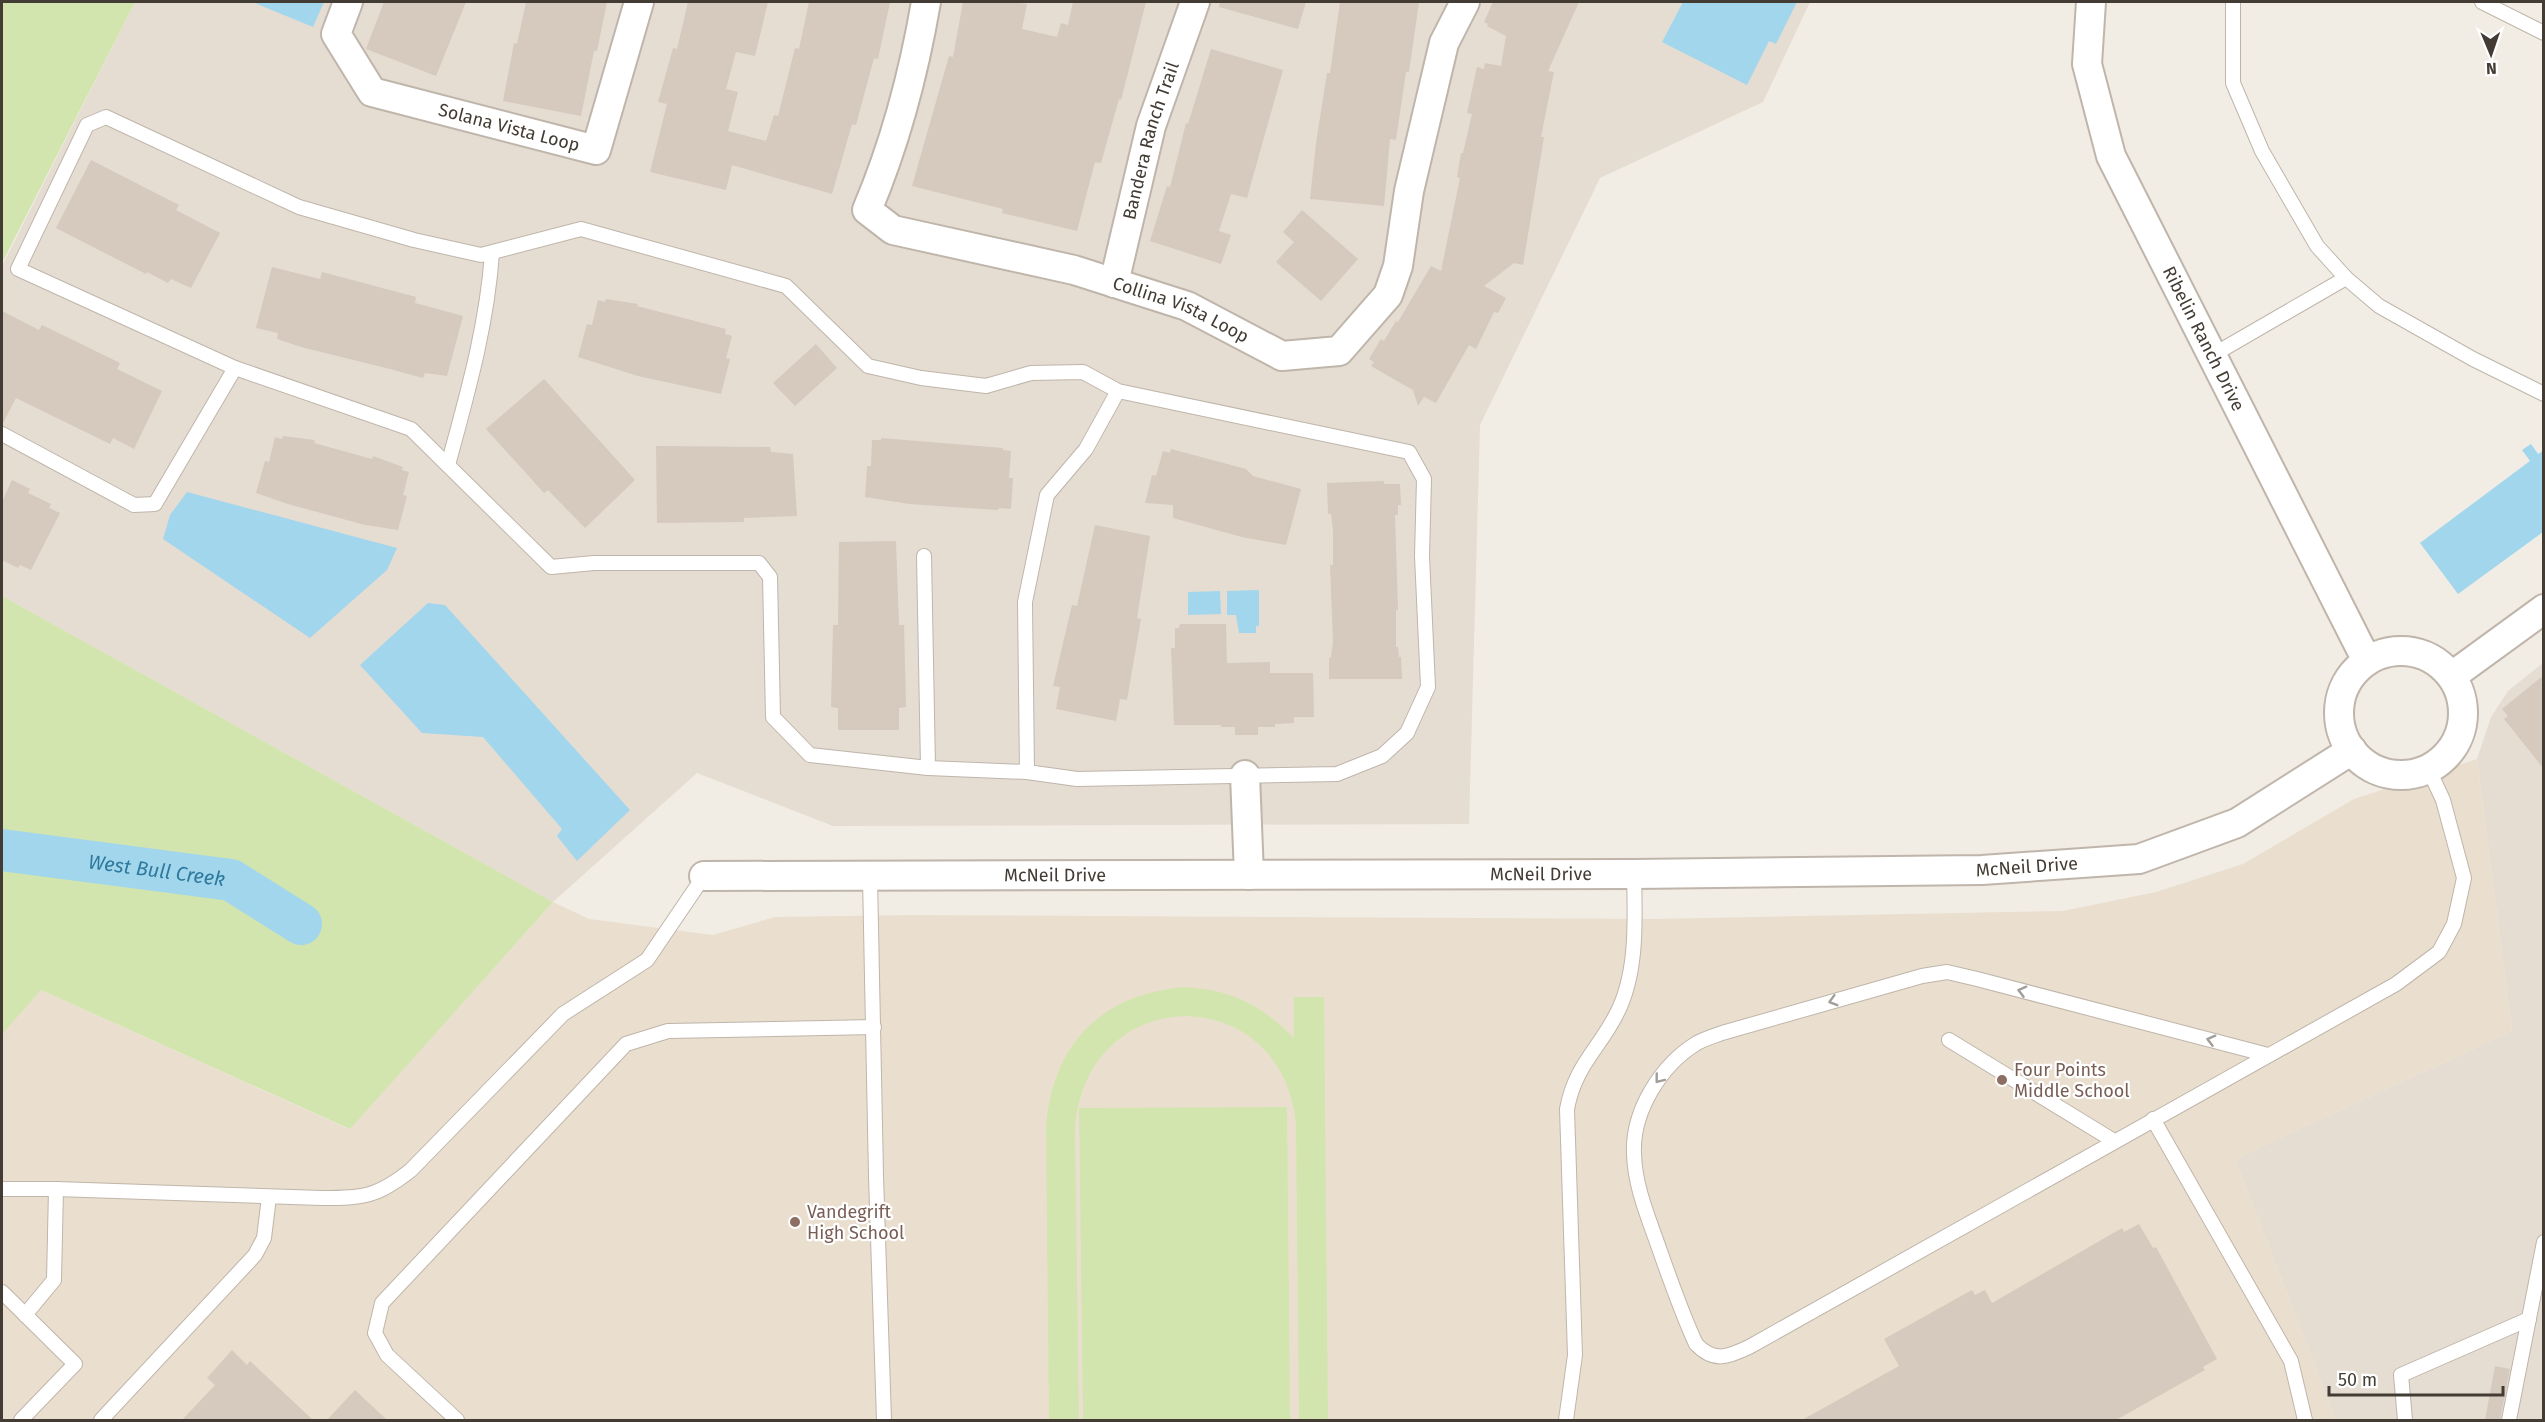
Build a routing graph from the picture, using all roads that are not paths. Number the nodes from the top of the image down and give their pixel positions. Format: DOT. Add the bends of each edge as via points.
graph roads {
  1 [pos="348,2"];
  2 [pos="639,2"];
  3 [pos="926,2"];
  4 [pos="1195,2"];
  5 [pos="1465,2"];
  6 [pos="2091,2"];
  7 [pos="2233,2"];
  8 [pos="2482,2"];
  9 [pos="2544,33"];
  10 [pos="492,253"];
  11 [pos="2346,278"];
  12 [pos="1114,283"];
  13 [pos="2211,356"];
  14 [pos="235,368"];
  15 [pos="1118,391"];
  16 [pos="2544,394"];
  17 [pos="2,434"];
  18 [pos="448,465"];
  19 [pos="924,556"];
  20 [pos="2544,609"];
  21 [pos="2367,661"];
  22 [pos="2452,676"];
  23 [pos="2352,750"];
  24 [pos="928,768"];
  25 [pos="2429,770"];
  26 [pos="1027,772"];
  27 [pos="1245,775"];
  28 [pos="1634,873"];
  29 [pos="1250,875"];
  30 [pos="704,876"];
  31 [pos="870,877"];
  32 [pos="874,1027"];
  33 [pos="1949,1040"];
  34 [pos="2268,1055"];
  35 [pos="2153,1119"];
  36 [pos="2114,1141"];
  37 [pos="2,1189"];
  38 [pos="56,1189"];
  39 [pos="269,1197"];
  40 [pos="2544,1242"];
  41 [pos="2,1293"];
  42 [pos="25,1315"];
  43 [pos="2529,1319"];
  44 [pos="21,1420"];
  45 [pos="100,1420"];
  46 [pos="457,1420"];
  47 [pos="884,1420"];
  48 [pos="1566,1420"];
  49 [pos="2305,1420"];
  50 [pos="2405,1420"];
  51 [pos="2509,1420"];
  1 -- 2 [label="street, Solana Vista Loop" via="336,34 372,92 596,150"];
  3 -- 12 [label="street, Collina Vista Loop" via="887,162 867,210 893,230 1074,270"];
  4 -- 12 [label="street, Bandera Ranch Trail" via="1151,126"];
  5 -- 12 [label="street, Collina Vista Loop" via="1444,43 1409,191 1398,266 1388,295 1340,351 1282,356 1187,306"];
  6 -- 13 [label="street, Ribelin Ranch Drive" via="2087,64 2111,156"];
  7 -- 11 [label="lane" via="2233,83 2262,151 2317,246"];
  8 -- 9 [label="lane"];
  10 -- 14 [label="lane" via="481,255 414,240 299,207 106,117 87,125 18,269"];
  10 -- 15 [label="lane" via="581,229 786,286 868,366 986,386 1031,373 1083,372"];
  10 -- 18 [label="lane" via="489,300"];
  11 -- 13 [label="lane"];
  11 -- 16 [label="lane" via="2379,306"];
  13 -- 21 [label="street, Ribelin Ranch Drive"];
  14 -- 17 [label="lane" via="155,504 134,505"];
  14 -- 18 [label="lane" via="411,429"];
  15 -- 26 [label="lane" via="1086,449 1047,495 1025,602"];
  15 -- 27 [label="lane" via="1409,452 1424,478 1422,556 1428,687 1407,733 1382,756 1337,774"];
  18 -- 24 [label="lane" via="551,567 594,563 759,563 770,577 773,717 810,755"];
  19 -- 24 [label="lane"];
  20 -- 22 [label="street"];
  21 -- 22 [label="street" via="2389,652 2413,652 2434,661"];
  21 -- 23 [label="street" via="2352,675 2339,712 2342,732"];
  22 -- 25 [label="street" via="2461,695 2464,717 2459,737 2448,755"];
  23 -- 25 [label="street" via="2368,765 2388,774"];
  23 -- 28 [label="street, McNeil Drive" via="2237,823 2139,859 1982,870"];
  24 -- 26 [label="lane"];
  25 -- 34 [label="lane" via="2443,800 2464,878 2454,924 2439,952 2396,984"];
  26 -- 27 [label="lane" via="1077,779"];
  27 -- 29 [label="street"];
  28 -- 29 [label="street, McNeil Drive"];
  28 -- 48 [label="lane" via="1629,978 1617,1015 1571,1088 1568,1109 1575,1355"];
  29 -- 31 [label="street, McNeil Drive"];
  30 -- 31 [label="street, McNeil Drive"];
  30 -- 39 [label="lane" via="647,960 564,1014 389,1188 358,1198"];
  31 -- 32 [label="lane"];
  32 -- 46 [label="lane" via="668,1031 626,1044 382,1303 375,1333 387,1355"];
  32 -- 47 [label="lane"];
  33 -- 36 [label="lane"];
  34 -- 35 [label="lane"];
  34 -- 36 [label="lane, one-way" via="1947,972 1697,1043 1672,1062 1654,1086 1644,1105 1633,1152 1640,1196 1696,1344 1705,1354 1727,1358"];
  35 -- 36 [label="lane"];
  35 -- 49 [label="lane" via="2291,1361"];
  37 -- 38 [label="lane"];
  38 -- 39 [label="lane"];
  38 -- 42 [label="lane" via="54,1280"];
  39 -- 45 [label="lane" via="264,1238 255,1255"];
  40 -- 43 [label="lane"];
  41 -- 42 [label="lane"];
  42 -- 44 [label="lane" via="75,1364"];
  43 -- 50 [label="lane" via="2401,1375"];
  43 -- 51 [label="lane"];
}
